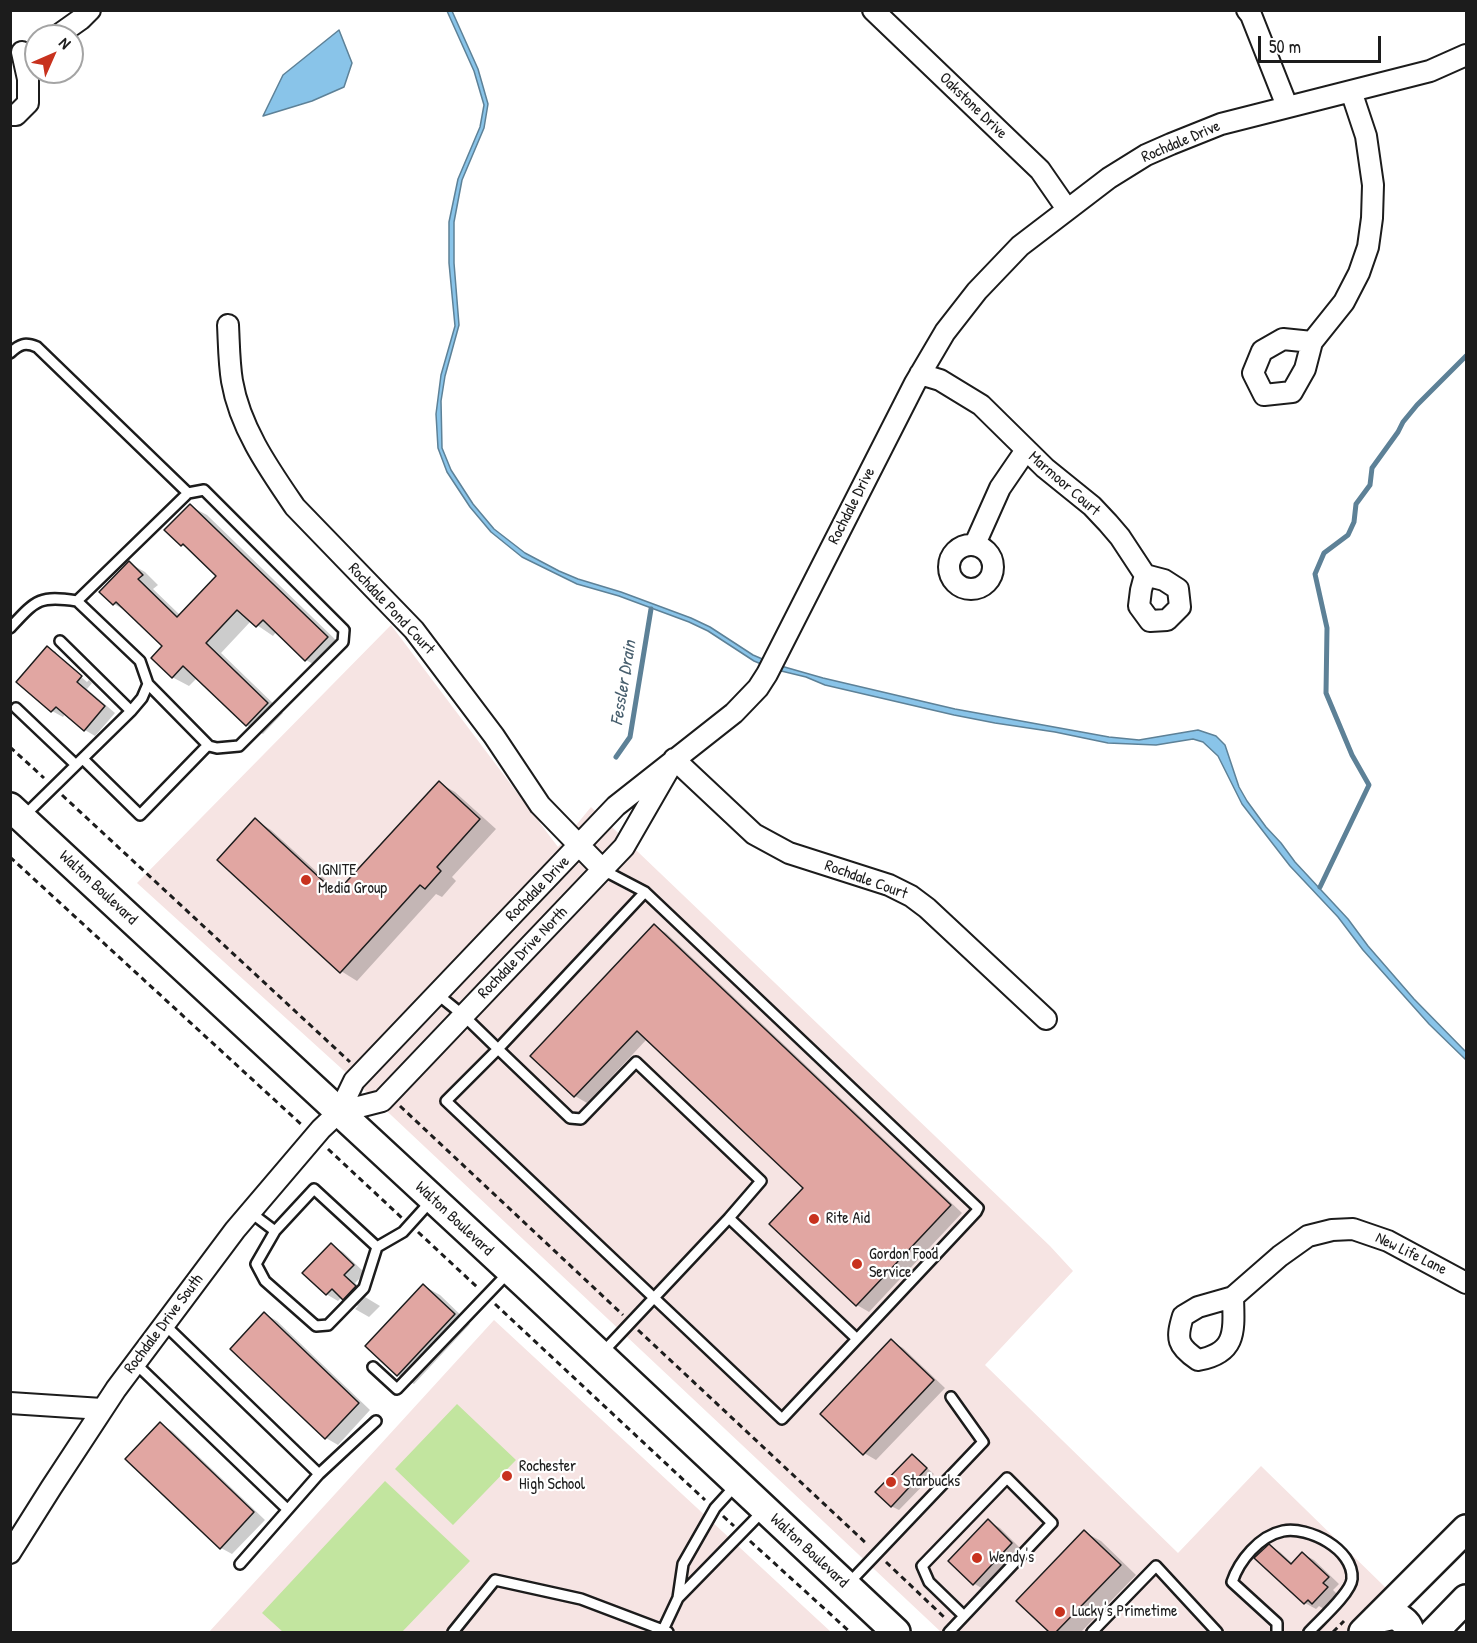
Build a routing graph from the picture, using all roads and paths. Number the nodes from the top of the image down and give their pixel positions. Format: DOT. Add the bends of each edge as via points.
graph roads {
  1 [pos="90,10"];
  2 [pos="873,10"];
  3 [pos="1247,10"];
  4 [pos="74,24"];
  5 [pos="23,52"];
  6 [pos="1467,55"];
  7 [pos="1351,92"];
  8 [pos="1287,106"];
  9 [pos="10,115"];
  10 [pos="1066,208"];
  11 [pos="228,325"];
  12 [pos="1312,342"];
  13 [pos="10,353"];
  14 [pos="920,374"];
  15 [pos="1026,450"];
  16 [pos="188,492"];
  17 [pos="975,544"];
  18 [pos="1145,575"];
  19 [pos="78,601"];
  20 [pos="10,628"];
  21 [pos="60,641"];
  22 [pos="148,684"];
  23 [pos="16,708"];
  24 [pos="131,711"];
  25 [pos="208,745"];
  26 [pos="10,747"];
  27 [pos="674,759"];
  28 [pos="80,762"];
  29 [pos="54,787"];
  30 [pos="17,812"];
  31 [pos="579,846"];
  32 [pos="10,857"];
  33 [pos="603,870"];
  34 [pos="645,891"];
  35 [pos="437,994"];
  36 [pos="463,1015"];
  37 [pos="1047,1019"];
  38 [pos="498,1049"];
  39 [pos="361,1073"];
  40 [pos="388,1095"];
  41 [pos="339,1112"];
  42 [pos="315,1137"];
  43 [pos="432,1199"];
  44 [pos="250,1212"];
  45 [pos="729,1218"];
  46 [pos="410,1225"];
  47 [pos="274,1231"];
  48 [pos="376,1247"];
  49 [pos="510,1271"];
  50 [pos="1467,1283"];
  51 [pos="487,1296"];
  52 [pos="1233,1297"];
  53 [pos="653,1299"];
  54 [pos="630,1322"];
  55 [pos="164,1324"];
  56 [pos="857,1339"];
  57 [pos="599,1355"];
  58 [pos="135,1363"];
  59 [pos="373,1367"];
  60 [pos="951,1397"];
  61 [pos="10,1403"];
  62 [pos="102,1409"];
  63 [pos="376,1421"];
  64 [pos="319,1474"];
  65 [pos="737,1484"];
  66 [pos="715,1508"];
  67 [pos="287,1509"];
  68 [pos="765,1509"];
  69 [pos="1467,1529"];
  70 [pos="742,1534"];
  71 [pos="10,1553"];
  72 [pos="877,1554"];
  73 [pos="240,1564"];
  74 [pos="846,1586"];
  75 [pos="678,1598"];
  76 [pos="1467,1599"];
  77 [pos="964,1616"];
  78 [pos="1369,1626"];
  79 [pos="951,1630"];
  80 [pos="664,1631"];
  81 [pos="453,1632"];
  82 [pos="850,1632"];
  83 [pos="896,1632"];
  84 [pos="1092,1632"];
  85 [pos="1217,1632"];
  86 [pos="1277,1632"];
  87 [pos="1309,1632"];
  88 [pos="1410,1632"];
  89 [pos="1434,1632"];
  1 -- 4 [label="street"];
  2 -- 10 [label="street, Oakstone Drive" via="1040,170"];
  3 -- 8 [label="street"];
  5 -- 9 [label="street" via="28,103 16,115"];
  6 -- 7 [label="street, Rochdale Drive" via="1430,71"];
  7 -- 8 [label="street, Rochdale Drive"];
  7 -- 12 [label="street" via="1366,136 1373,185 1368,247 1344,302"];
  8 -- 10 [label="street, Rochdale Drive" via="1221,124 1146,155"];
  10 -- 14 [label="street, Rochdale Drive" via="1020,246 977,291 945,332"];
  11 -- 31 [label="street, Rochdale Pond Court" via="232,383 239,405 256,446 295,507 414,630 540,805"];
  13 -- 16 [label="lane" via="18,345 36,347"];
  14 -- 15 [label="street" via="940,380 981,405"];
  14 -- 27 [label="street, Rochdale Drive" via="767,674 734,713"];
  15 -- 17 [label="street, Marmoor Court" via="1000,488"];
  15 -- 18 [label="street, Marmoor Court" via="1092,506 1120,537"];
  16 -- 19 [label="lane"];
  16 -- 25 [label="lane" via="204,490 344,630 343,642 239,746"];
  19 -- 20 [label="lane" via="53,597 32,604"];
  19 -- 22 [label="lane" via="140,661"];
  21 -- 24 [label="lane"];
  22 -- 24 [label="lane"];
  22 -- 25 [label="lane"];
  23 -- 28 [label="lane"];
  24 -- 28 [label="lane"];
  25 -- 28 [label="lane" via="140,814"];
  26 -- 29 [label="path"];
  27 -- 31 [label="street, Rochdale Drive" via="616,806"];
  27 -- 33 [label="street, Rochdale Drive North" via="624,847"];
  27 -- 37 [label="street, Rochdale Court" via="754,834 789,853 889,885 911,896"];
  28 -- 29 [label="lane"];
  29 -- 30 [label="lane"];
  29 -- 39 [label="path"];
  30 -- 41 [label="main road, Walton Boulevard"];
  31 -- 33 [label="street, Rochdale Pond Court"];
  31 -- 35 [label="street, Rochdale Drive"];
  32 -- 42 [label="path"];
  33 -- 34 [label="lane"];
  33 -- 36 [label="street, Rochdale Drive North"];
  34 -- 38 [label="lane"];
  34 -- 56 [label="lane" via="978,1208"];
  35 -- 36 [label="lane"];
  35 -- 39 [label="street, Rochdale Drive"];
  36 -- 38 [label="lane"];
  36 -- 40 [label="street, Rochdale Drive North"];
  38 -- 45 [label="lane" via="570,1118 580,1119 636,1062 761,1182"];
  38 -- 53 [label="lane" via="446,1101"];
  39 -- 41 [label="street, Rochdale Drive"];
  40 -- 41 [label="street, Rochdale Drive North" via="382,1101"];
  40 -- 54 [label="path"];
  41 -- 42 [label="street, Rochdale Drive South"];
  41 -- 43 [label="main road, Walton Boulevard"];
  42 -- 44 [label="street, Rochdale Drive South"];
  42 -- 46 [label="path"];
  43 -- 46 [label="lane"];
  43 -- 49 [label="main road, Walton Boulevard"];
  44 -- 47 [label="lane"];
  44 -- 55 [label="street, Rochdale Drive South"];
  45 -- 53 [label="lane"];
  45 -- 56 [label="lane"];
  46 -- 48 [label="lane"];
  46 -- 51 [label="path"];
  47 -- 48 [label="lane" via="314,1189"];
  47 -- 48 [label="lane" via="256,1264 265,1281 316,1326 328,1325 364,1288"];
  49 -- 51 [label="lane"];
  49 -- 57 [label="main road, Walton Boulevard"];
  50 -- 52 [label="street, New Life Lane" via="1388,1241 1353,1229 1332,1230 1308,1236"];
  51 -- 59 [label="lane" via="397,1389"];
  51 -- 66 [label="path"];
  53 -- 54 [label="lane"];
  53 -- 56 [label="lane" via="782,1419"];
  54 -- 57 [label="lane"];
  54 -- 72 [label="path"];
  55 -- 58 [label="street, Rochdale Drive South"];
  55 -- 64 [label="lane"];
  57 -- 65 [label="main road, Walton Boulevard"];
  58 -- 62 [label="street, Rochdale Drive South"];
  58 -- 67 [label="lane"];
  60 -- 72 [label="lane" via="983,1442"];
  61 -- 62 [label="street"];
  62 -- 71 [label="street, Rochdale Drive South"];
  63 -- 64 [label="lane"];
  64 -- 67 [label="lane"];
  65 -- 66 [label="lane"];
  65 -- 68 [label="main road, Walton Boulevard"];
  66 -- 70 [label="path"];
  66 -- 75 [label="lane" via="683,1564"];
  67 -- 73 [label="lane"];
  68 -- 70 [label="lane"];
  68 -- 74 [label="main road, Walton Boulevard"];
  69 -- 78 [label="main road"];
  70 -- 75 [label="lane"];
  70 -- 82 [label="path"];
  72 -- 74 [label="lane"];
  72 -- 79 [label="path"];
  74 -- 83 [label="main road, Walton Boulevard"];
  75 -- 80 [label="lane"];
  76 -- 89 [label="main road"];
  77 -- 77 [label="lane" via="1052,1523 1007,1478 922,1566 929,1582"];
  77 -- 79 [label="lane"];
  78 -- 88 [label="main road" via="1395,1616 1404,1621"];
  80 -- 81 [label="lane" via="581,1599 495,1580"];
  84 -- 85 [label="lane" via="1155,1566"];
  86 -- 87 [label="lane" via="1277,1623 1232,1582 1237,1568 1253,1549 1284,1531 1326,1540 1348,1560 1352,1580 1346,1592"];
}
